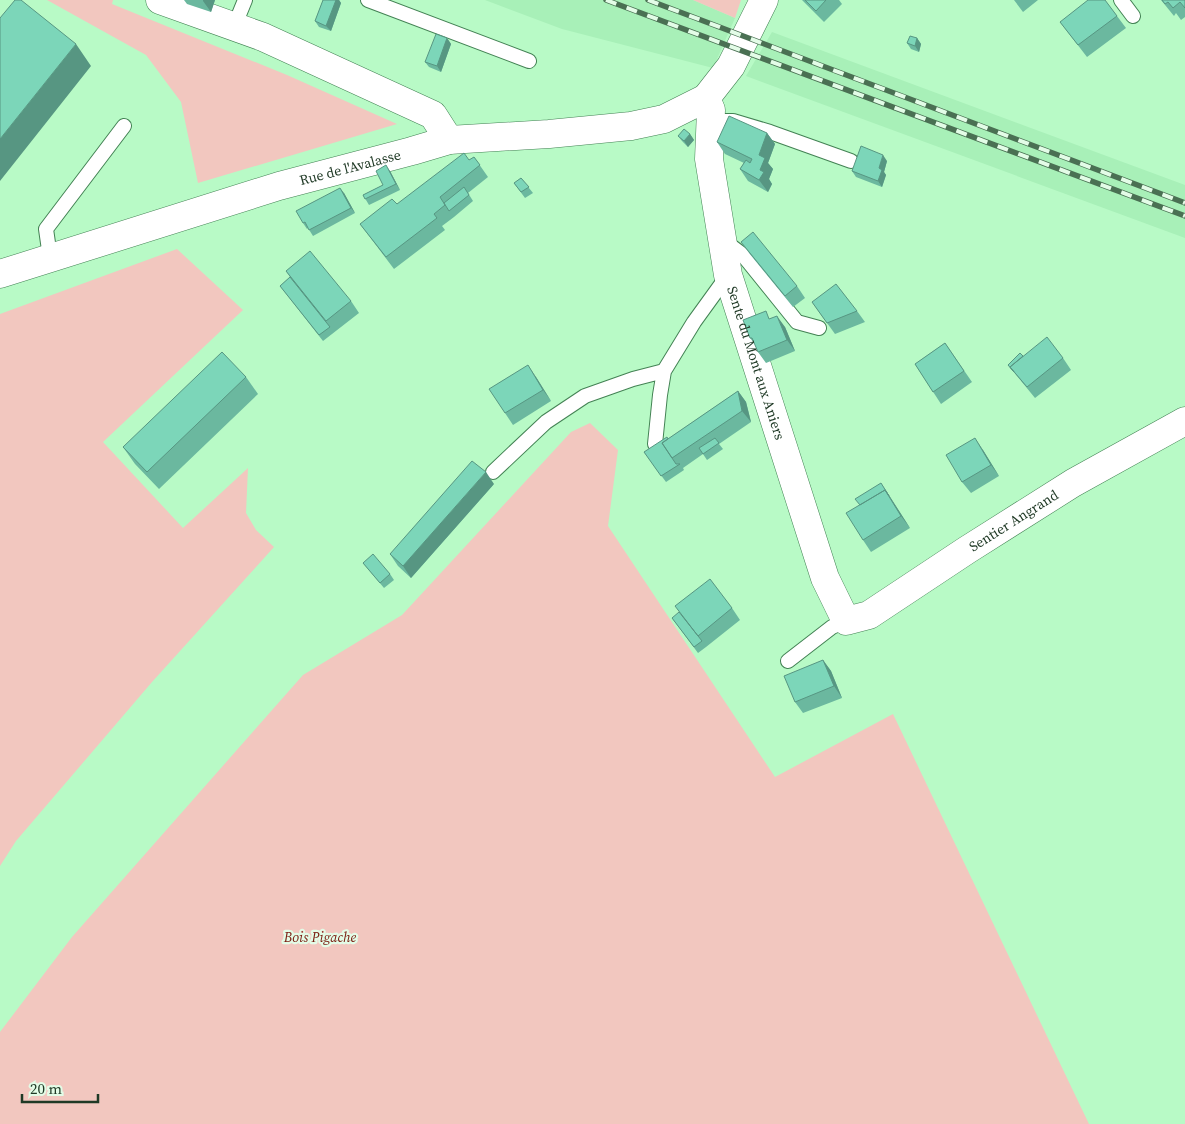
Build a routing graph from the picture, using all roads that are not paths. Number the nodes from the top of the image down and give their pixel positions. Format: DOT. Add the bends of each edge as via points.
graph roads {
  1 [pos="160,0"];
  2 [pos="245,0"];
  3 [pos="368,0"];
  4 [pos="764,0"];
  5 [pos="1121,0"];
  6 [pos="1132,16"];
  7 [pos="234,27"];
  8 [pos="528,61"];
  9 [pos="709,110"];
  10 [pos="124,126"];
  11 [pos="449,140"];
  12 [pos="851,161"];
  13 [pos="722,240"];
  14 [pos="50,257"];
  15 [pos="0,274"];
  16 [pos="728,275"];
  17 [pos="819,328"];
  18 [pos="664,371"];
  19 [pos="1185,421"];
  20 [pos="655,444"];
  21 [pos="493,472"];
  22 [pos="846,621"];
  23 [pos="788,661"];
  1 -- 7 [label="street"];
  2 -- 7 [label="lane"];
  3 -- 8 [label="lane"];
  4 -- 9 [label="street"];
  5 -- 6 [label="lane"];
  7 -- 11 [label="street" via="263,37 433,115"];
  9 -- 11 [label="street, Rue de l'Avalasse" via="631,126"];
  9 -- 12 [label="lane"];
  9 -- 13 [label="street, Sente du Mont aux Aniers" via="710,160"];
  10 -- 14 [label="lane" via="46,229"];
  11 -- 14 [label="street, Rue de l'Avalasse" via="278,186"];
  13 -- 16 [label="street, Sente du Mont aux Aniers"];
  13 -- 17 [label="lane" via="743,255 797,322"];
  14 -- 15 [label="street, Rue de l'Avalasse"];
  16 -- 18 [label="lane"];
  16 -- 22 [label="street, Sente du Mont aux Aniers" via="825,578"];
  18 -- 20 [label="lane"];
  18 -- 21 [label="lane" via="585,396 546,422"];
  19 -- 22 [label="street, Sentier Angrand" via="1073,483 869,615"];
  22 -- 23 [label="lane" via="832,627"];
}
